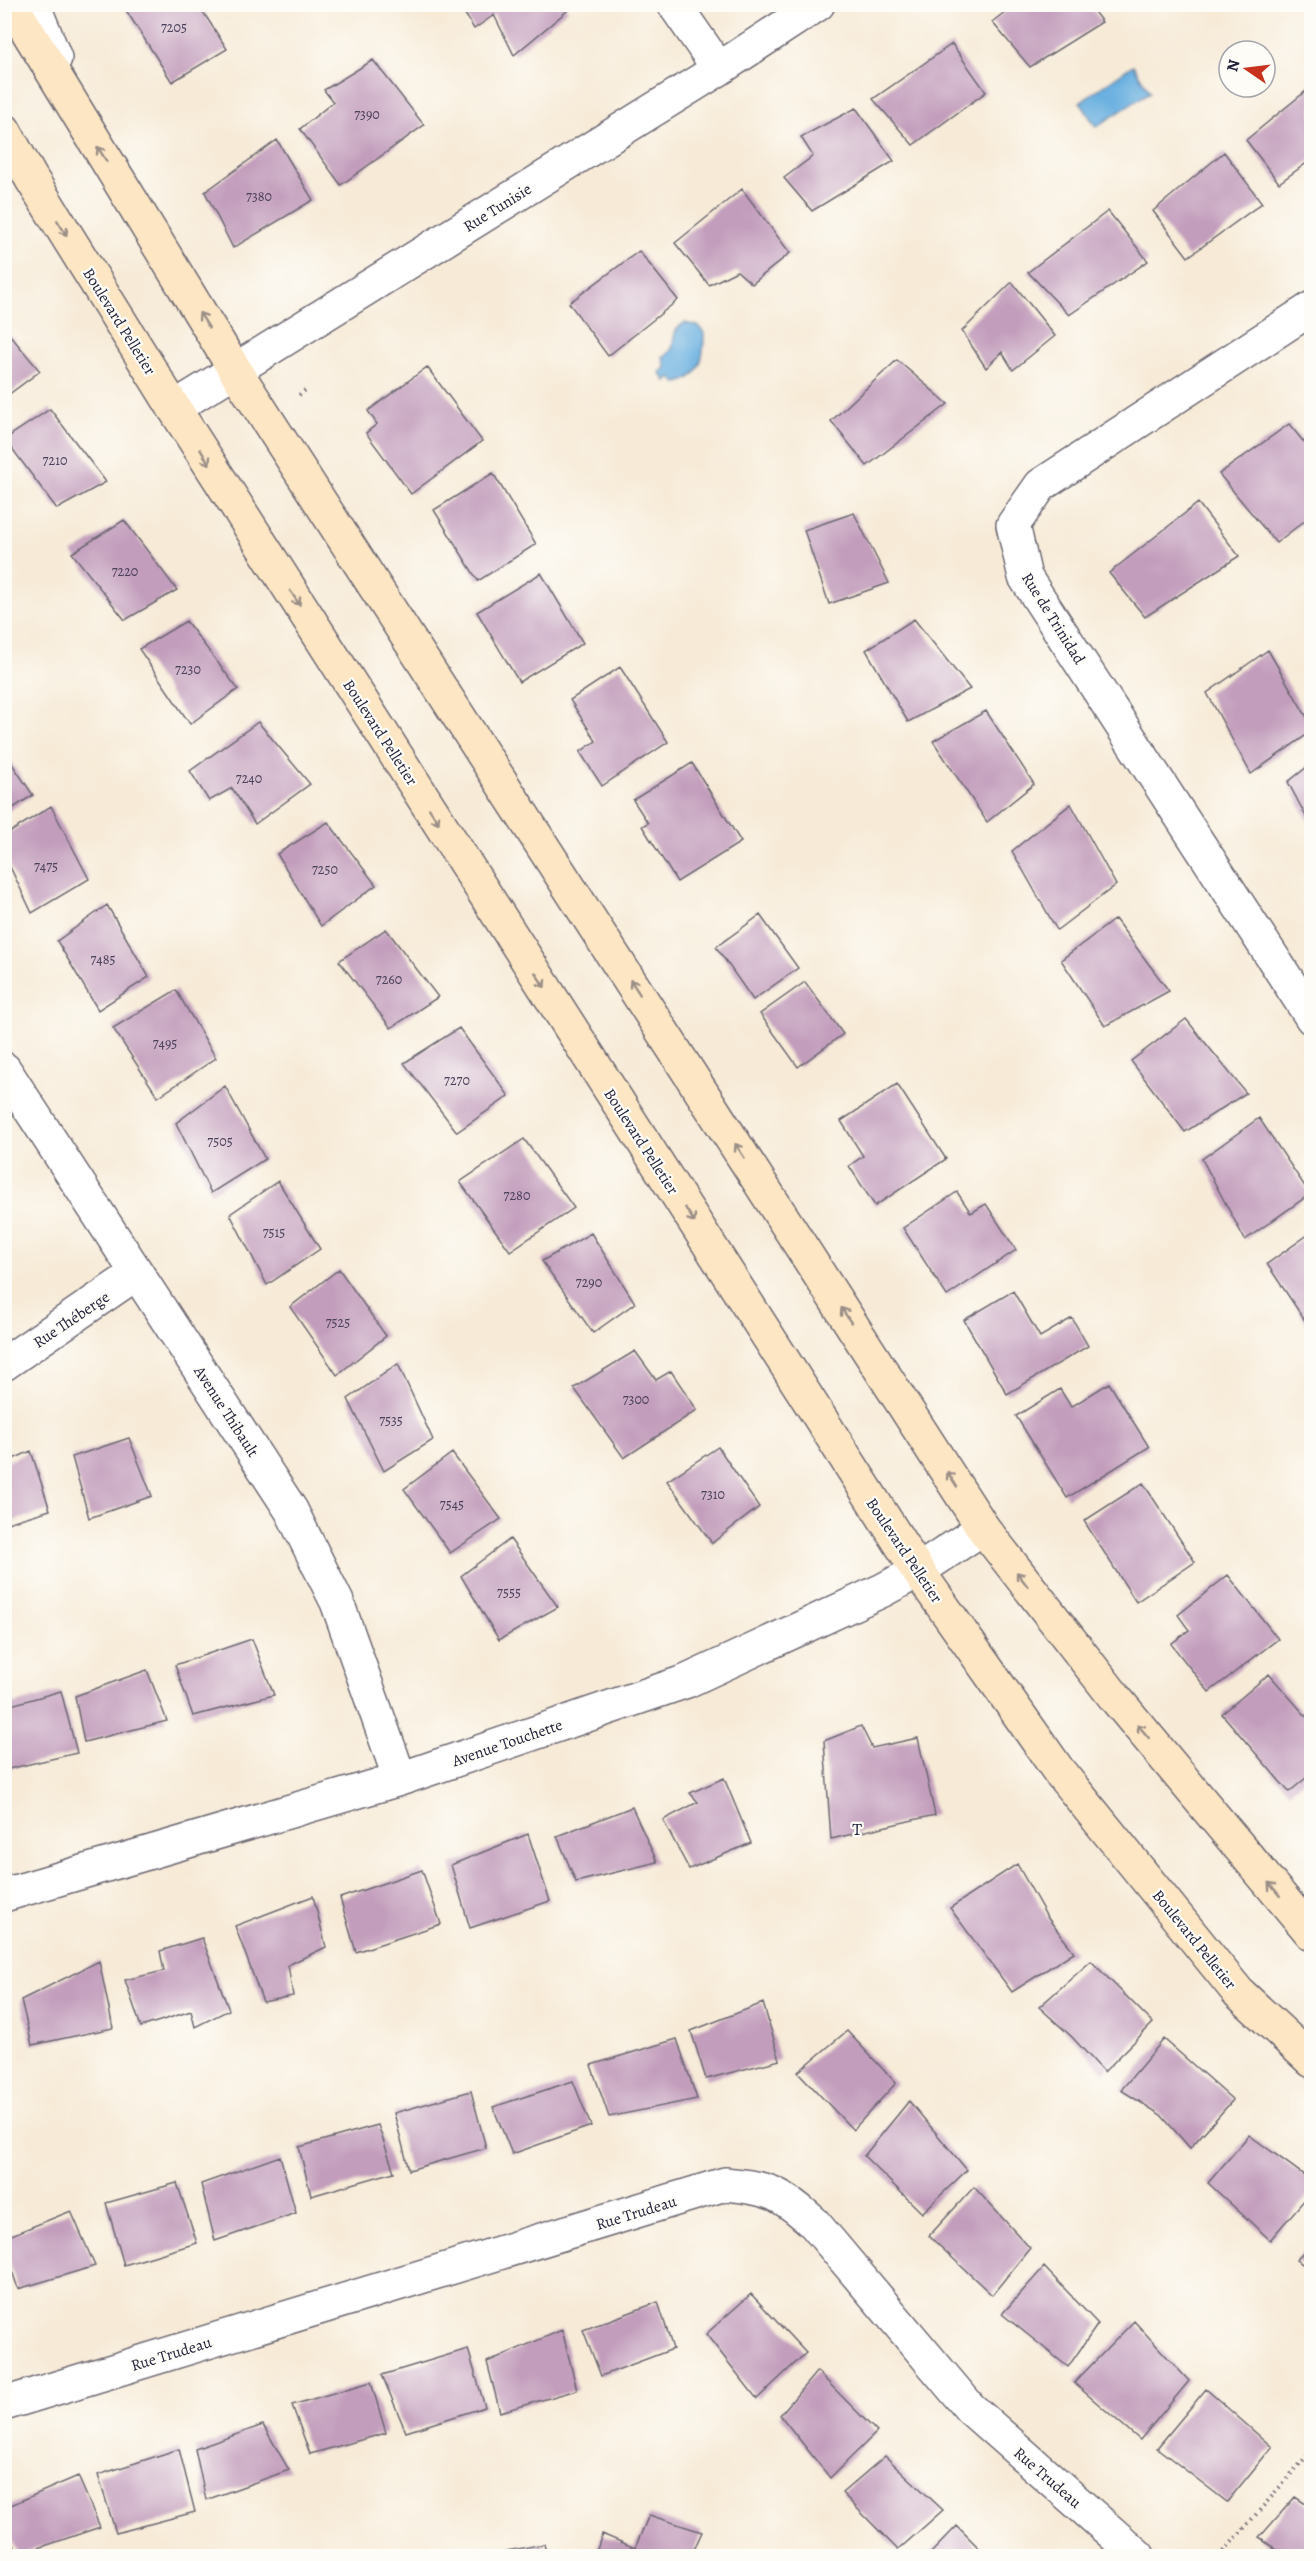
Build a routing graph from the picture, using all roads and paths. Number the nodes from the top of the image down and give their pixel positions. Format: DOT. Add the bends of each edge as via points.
graph roads {
  1 [pos="11,4"];
  2 [pos="33,4"];
  3 [pos="674,4"];
  4 [pos="818,4"];
  5 [pos="719,69"];
  6 [pos="79,115"];
  7 [pos="4,130"];
  8 [pos="4,147"];
  9 [pos="32,178"];
  10 [pos="1311,308"];
  11 [pos="235,370"];
  12 [pos="174,408"];
  13 [pos="1311,1018"];
  14 [pos="4,1069"];
  15 [pos="137,1274"];
  16 [pos="4,1364"];
  17 [pos="984,1528"];
  18 [pos="918,1571"];
  19 [pos="400,1779"];
  20 [pos="4,1895"];
  21 [pos="1311,1934"];
  22 [pos="1311,2061"];
  23 [pos="4,2404"];
  24 [pos="1311,2450"];
  25 [pos="1138,2556"];
  26 [pos="1220,2556"];
  1 -- 6 [label="street"];
  2 -- 6 [label="street"];
  3 -- 5 [label="street"];
  4 -- 5 [label="street, Rue Tunisie"];
  5 -- 11 [label="street, Rue Tunisie"];
  11 -- 6 [label="street, one-way"];
  7 -- 9 [label="street, Boulevard Pelletier"];
  8 -- 9 [label="street, Boulevard Pelletier"];
  9 -- 12 [label="street, Boulevard Pelletier, one-way"];
  10 -- 13 [label="street, Rue de Trinidad" via="1041,485 1013,525 1025,577"];
  11 -- 12 [label="street, Rue Tunisie"];
  17 -- 11 [label="street, one-way"];
  12 -- 18 [label="street, Boulevard Pelletier, one-way"];
  14 -- 15 [label="street, Avenue Thibault"];
  15 -- 16 [label="street, Rue Théberge"];
  15 -- 19 [label="street, Avenue Thibault" via="291,1510 337,1602"];
  17 -- 18 [label="street, Avenue Touchette"];
  21 -- 17 [label="street, one-way" via="1116,1699"];
  18 -- 19 [label="street, Avenue Touchette" via="687,1681"];
  18 -- 22 [label="street, Boulevard Pelletier" via="1058,1770 1238,1992"];
  19 -- 20 [label="street, Avenue Touchette"];
  23 -- 25 [label="street, Rue Trudeau" via="725,2184 758,2187 789,2200 814,2223 970,2408"];
  24 -- 26 [label="path"];
}
